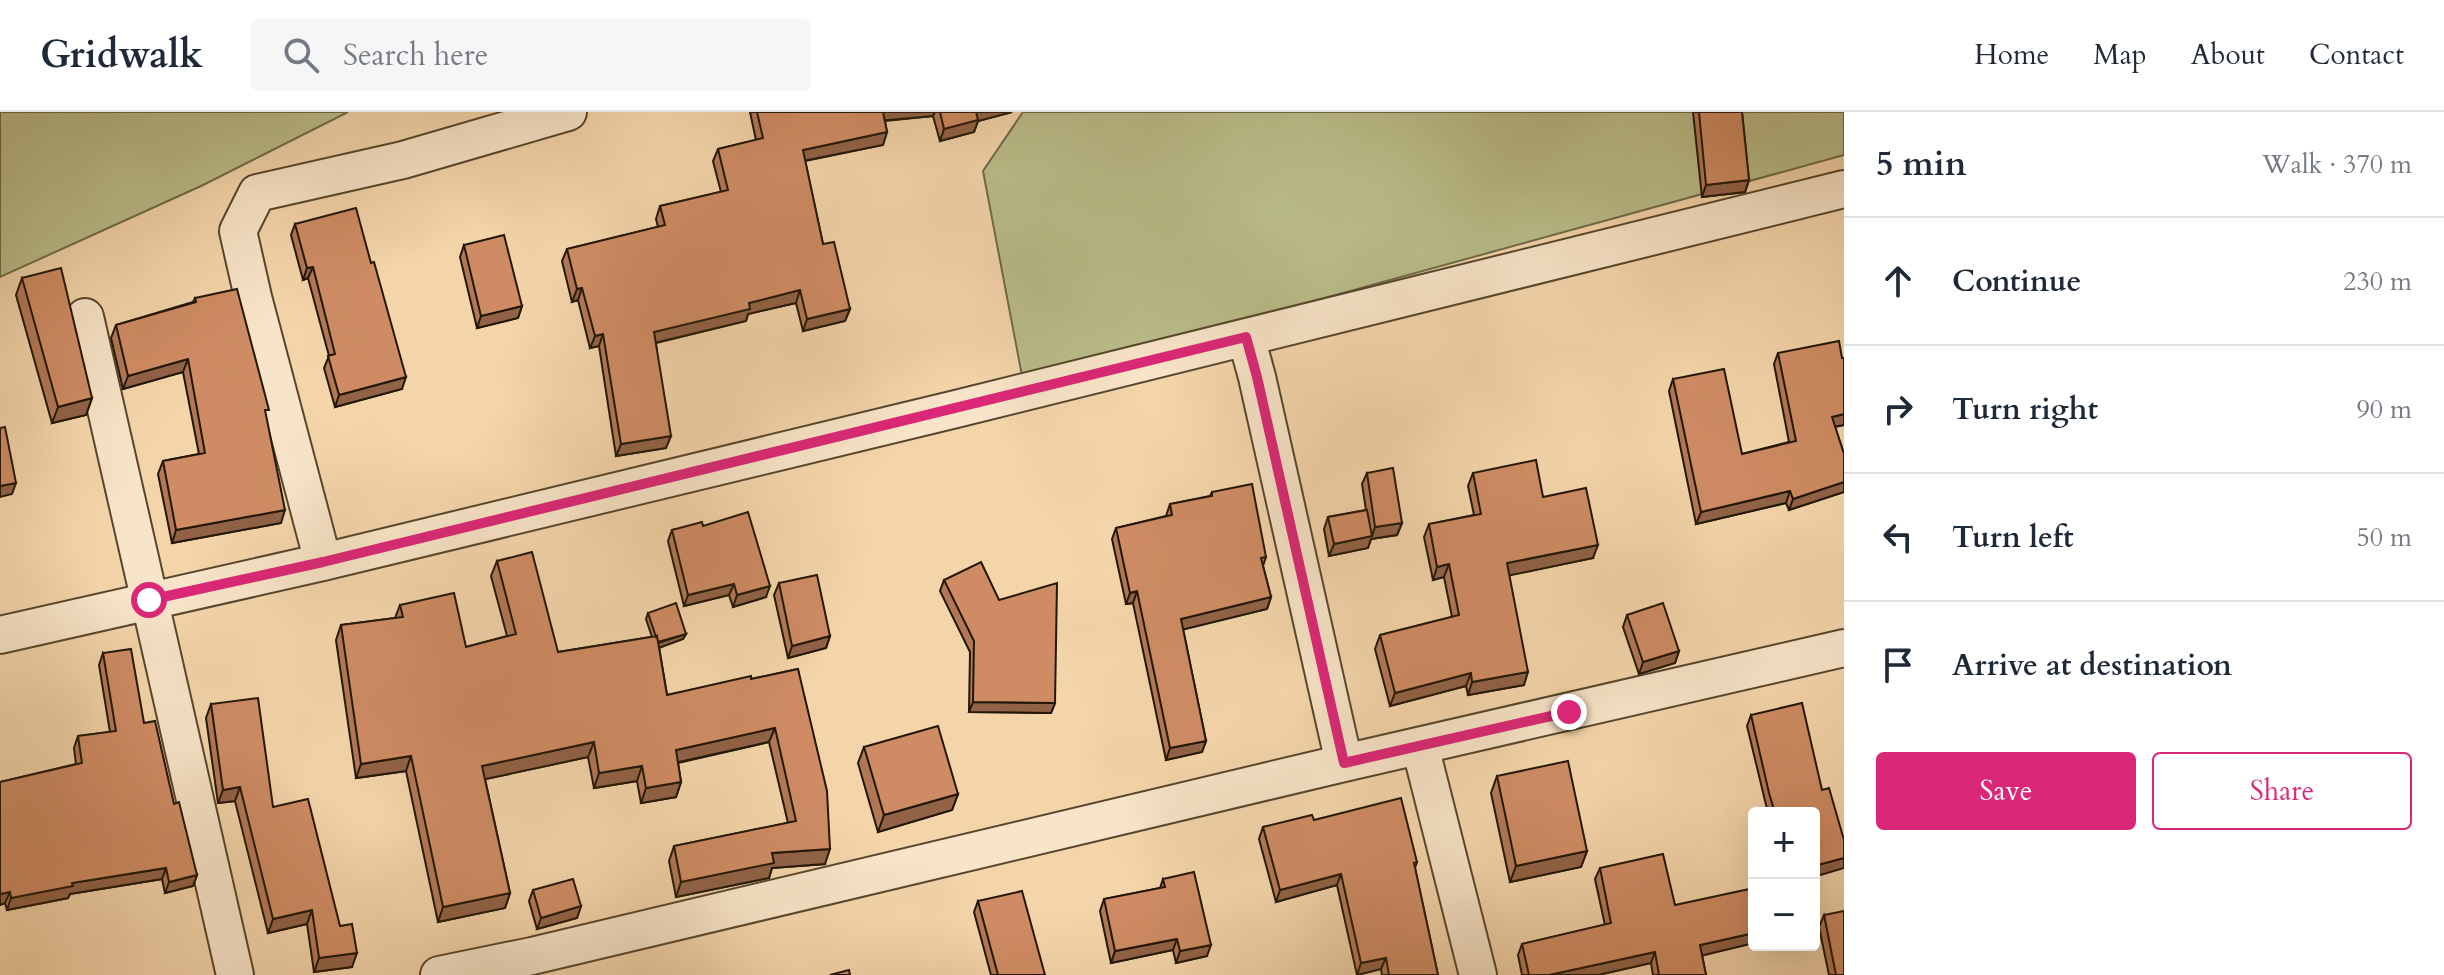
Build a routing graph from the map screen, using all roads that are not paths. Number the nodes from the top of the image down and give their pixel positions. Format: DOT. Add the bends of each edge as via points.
graph roads {
  1 [pos="568,112"];
  2 [pos="1844,189"];
  3 [pos="85,317"];
  4 [pos="1246,337"];
  5 [pos="323,562"];
  6 [pos="149,600"];
  7 [pos="0,635"];
  8 [pos="1844,648"];
  9 [pos="1420,746"];
  10 [pos="1344,763"];
  11 [pos="534,966"];
  12 [pos="235,975"];
  13 [pos="439,975"];
  14 [pos="1478,975"];
  1 -- 5 [label="street" via="403,160 257,193 238,231"];
  2 -- 4 [label="street"];
  3 -- 6 [label="street"];
  4 -- 5 [label="street"];
  4 -- 10 [label="street"];
  5 -- 6 [label="street"];
  6 -- 7 [label="street"];
  6 -- 12 [label="street"];
  8 -- 9 [label="street"];
  9 -- 10 [label="street"];
  9 -- 14 [label="street"];
  10 -- 11 [label="street"];
  11 -- 13 [label="street"];
}
